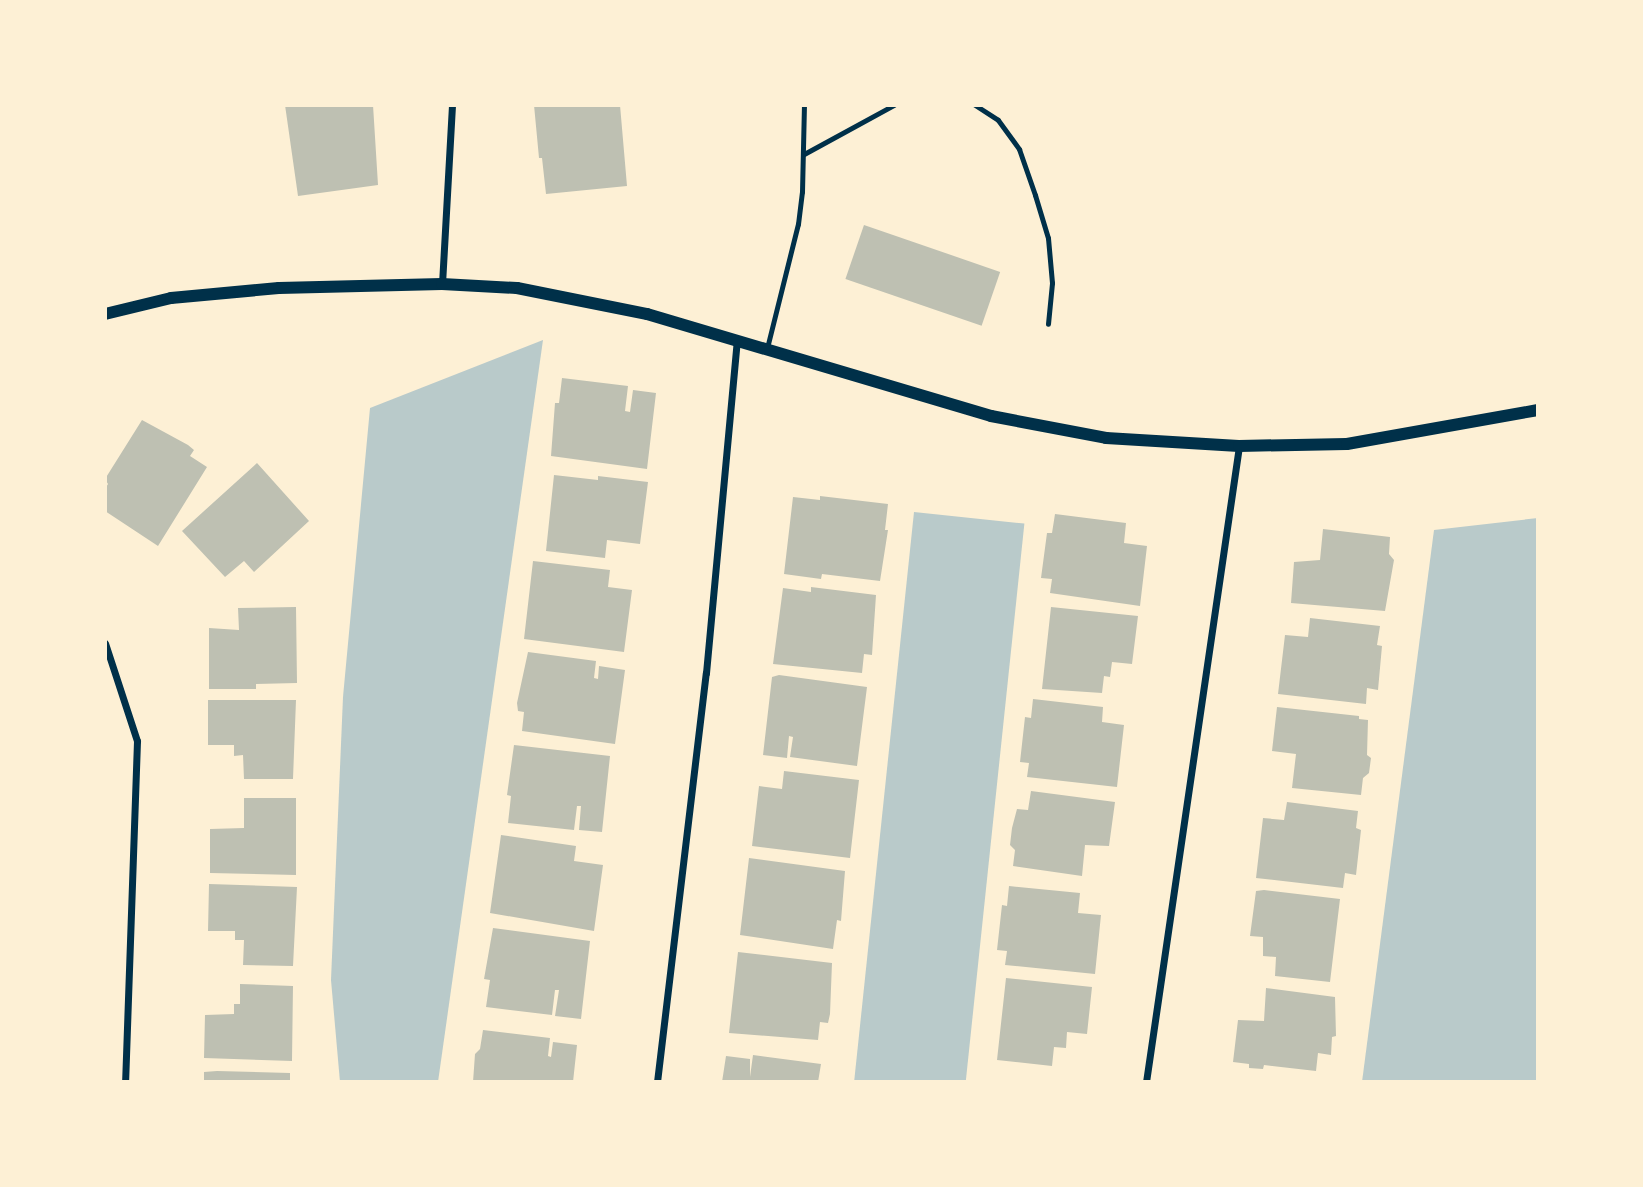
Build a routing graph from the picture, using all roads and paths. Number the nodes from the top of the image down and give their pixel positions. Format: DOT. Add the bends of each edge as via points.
graph roads {
  1 [pos="452,105"];
  2 [pos="804,105"];
  3 [pos="894,105"];
  4 [pos="975,105"];
  5 [pos="804,154"];
  6 [pos="442,284"];
  7 [pos="105,314"];
  8 [pos="1048,324"];
  9 [pos="737,340"];
  10 [pos="766,351"];
  11 [pos="1538,410"];
  12 [pos="1239,446"];
  13 [pos="105,643"];
  14 [pos="125,1082"];
  15 [pos="657,1082"];
  16 [pos="1146,1082"];
  1 -- 6 [label="street"];
  2 -- 5 [label="lane"];
  3 -- 5 [label="lane"];
  4 -- 8 [label="lane" via="998,120 1019,149 1035,195 1048,238 1052,283"];
  5 -- 10 [label="lane" via="798,225"];
  6 -- 7 [label="street" via="279,288 171,299"];
  6 -- 9 [label="street" via="517,288 647,314"];
  9 -- 10 [label="street"];
  9 -- 15 [label="street" via="706,673"];
  10 -- 12 [label="street" via="991,416 1106,438"];
  11 -- 12 [label="street" via="1348,444"];
  12 -- 16 [label="street"];
  13 -- 14 [label="street" via="138,741"];
}
